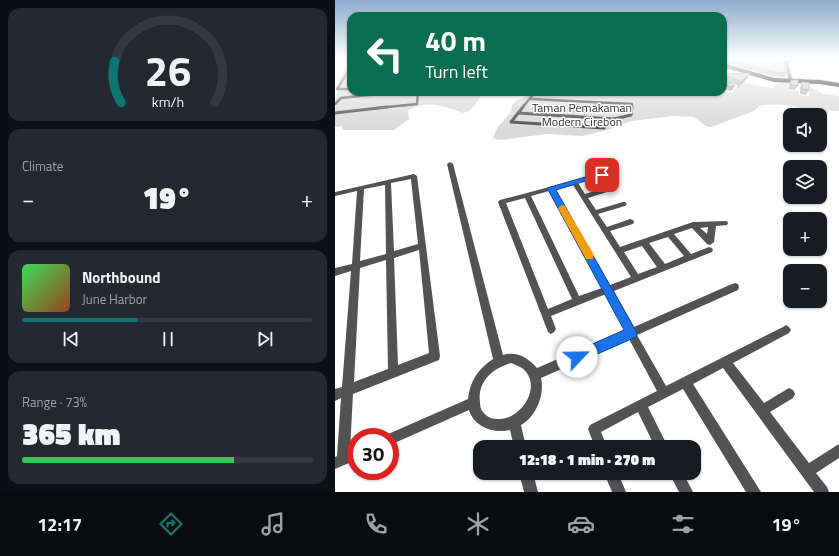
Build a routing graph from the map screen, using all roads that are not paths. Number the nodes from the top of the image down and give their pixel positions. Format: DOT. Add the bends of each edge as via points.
graph roads {
  1 [pos="342,82"];
  2 [pos="791,82"];
  3 [pos="839,85"];
  4 [pos="347,89"];
  5 [pos="359,96"];
  6 [pos="418,96"];
  7 [pos="531,98"];
  8 [pos="335,104"];
  9 [pos="335,113"];
  10 [pos="518,113"];
  11 [pos="614,119"];
  12 [pos="450,164"];
  13 [pos="602,175"];
  14 [pos="388,182"];
  15 [pos="574,182"];
  16 [pos="361,188"];
  17 [pos="551,188"];
  18 [pos="611,188"];
  19 [pos="335,194"];
  20 [pos="527,195"];
  21 [pos="583,196"];
  22 [pos="623,204"];
  23 [pos="593,213"];
  24 [pos="630,222"];
  25 [pos="724,223"];
  26 [pos="712,224"];
  27 [pos="693,225"];
  28 [pos="605,230"];
  29 [pos="669,233"];
  30 [pos="644,242"];
  31 [pos="423,246"];
  32 [pos="709,250"];
  33 [pos="618,251"];
  34 [pos="390,256"];
  35 [pos="690,258"];
  36 [pos="356,266"];
  37 [pos="663,268"];
  38 [pos="335,272"];
  39 [pos="636,278"];
  40 [pos="735,287"];
  41 [pos="608,289"];
  42 [pos="577,301"];
  43 [pos="545,314"];
  44 [pos="551,329"];
  45 [pos="787,330"];
  46 [pos="631,333"];
  47 [pos="499,361"];
  48 [pos="725,361"];
  49 [pos="393,372"];
  50 [pos="535,375"];
  51 [pos="685,382"];
  52 [pos="347,390"];
  53 [pos="664,393"];
  54 [pos="789,394"];
  55 [pos="335,395"];
  56 [pos="474,402"];
  57 [pos="641,405"];
  58 [pos="762,411"];
  59 [pos="514,422"];
  60 [pos="399,435"];
  61 [pos="518,440"];
  62 [pos="598,440"];
  63 [pos="659,440"];
  64 [pos="839,450"];
  65 [pos="339,462"];
  66 [pos="807,472"];
  67 [pos="528,480"];
  68 [pos="614,480"];
  69 [pos="680,480"];
  70 [pos="531,492"];
  71 [pos="619,492"];
  72 [pos="686,492"];
  73 [pos="754,492"];
  74 [pos="821,492"];
  1 -- 4 [label="lane" via="337,90"];
  2 -- 3 [label="highway"];
  5 -- 8 [label="lane" via="341,98"];
  6 -- 9 [label="lane" via="417,104"];
  7 -- 10 [label="lane"];
  7 -- 11 [label="lane" via="632,104 631,115"];
  10 -- 11 [label="lane"];
  10 -- 11 [label="lane" via="511,122 604,128"];
  12 -- 47 [label="street"];
  13 -- 15 [label="street"];
  14 -- 16 [label="street"];
  14 -- 31 [label="street" via="414,176"];
  14 -- 34 [label="street"];
  15 -- 17 [label="street"];
  15 -- 21 [label="street"];
  16 -- 19 [label="street"];
  16 -- 36 [label="street"];
  17 -- 20 [label="street"];
  17 -- 41 [label="street"];
  18 -- 21 [label="street"];
  20 -- 42 [label="street"];
  20 -- 43 [label="street" via="502,202"];
  21 -- 23 [label="street"];
  22 -- 23 [label="street"];
  23 -- 28 [label="street"];
  24 -- 28 [label="street"];
  25 -- 26 [label="street"];
  26 -- 27 [label="street"];
  26 -- 27 [label="street" via="710,242"];
  27 -- 29 [label="street"];
  28 -- 33 [label="street"];
  29 -- 30 [label="street"];
  29 -- 35 [label="street"];
  30 -- 33 [label="street"];
  30 -- 37 [label="street"];
  31 -- 34 [label="street"];
  31 -- 49 [label="street" via="435,356"];
  32 -- 35 [label="street"];
  33 -- 39 [label="street"];
  34 -- 36 [label="street"];
  34 -- 49 [label="street"];
  35 -- 37 [label="street"];
  36 -- 38 [label="street"];
  36 -- 52 [label="street"];
  37 -- 39 [label="street"];
  39 -- 41 [label="street"];
  40 -- 46 [label="street"];
  41 -- 42 [label="street"];
  41 -- 46 [label="street"];
  42 -- 43 [label="street"];
  43 -- 44 [label="street"];
  45 -- 48 [label="street"];
  46 -- 50 [label="street"];
  46 -- 53 [label="street"];
  47 -- 50 [label="street" via="518,359 528,365"];
  47 -- 56 [label="street" via="488,367 479,377 474,389"];
  48 -- 51 [label="street"];
  48 -- 58 [label="street"];
  49 -- 52 [label="street"];
  50 -- 59 [label="street" via="537,392 532,404 525,415"];
  51 -- 53 [label="street"];
  51 -- 73 [label="street"];
  52 -- 55 [label="street"];
  52 -- 65 [label="street"];
  53 -- 57 [label="street"];
  54 -- 58 [label="street"];
  56 -- 59 [label="street" via="478,414 487,423 500,426"];
  56 -- 60 [label="street"];
  57 -- 62 [label="street" via="594,429"];
  57 -- 63 [label="street"];
  58 -- 66 [label="street"];
  59 -- 61 [label="street"];
  64 -- 66 [label="street"];
  66 -- 74 [label="street"];
  67 -- 70 [label="street"];
  68 -- 71 [label="street"];
  69 -- 72 [label="street"];
}
